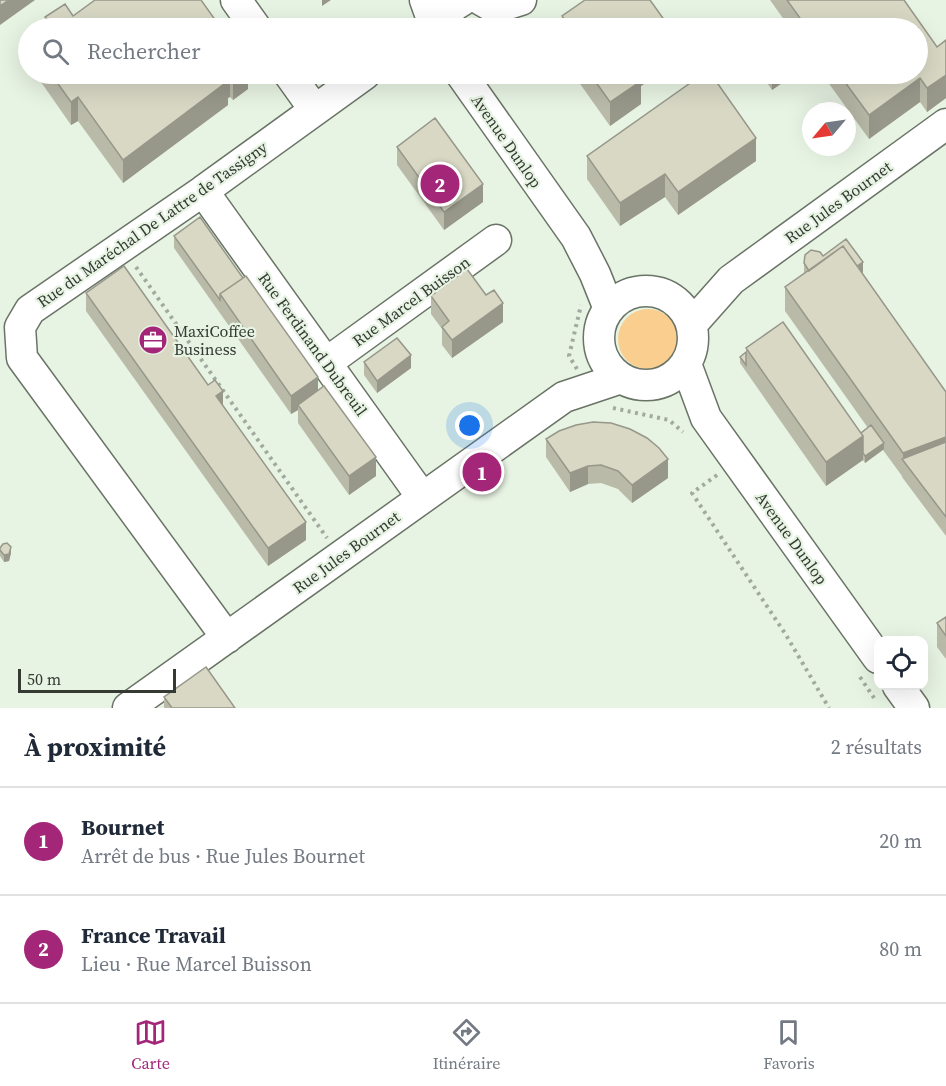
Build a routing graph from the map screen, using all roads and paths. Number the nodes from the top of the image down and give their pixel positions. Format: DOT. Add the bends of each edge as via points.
graph roads {
  1 [pos="236,0"];
  2 [pos="463,0"];
  3 [pos="481,0"];
  4 [pos="521,0"];
  5 [pos="249,18"];
  6 [pos="436,18"];
  7 [pos="296,84"];
  8 [pos="351,84"];
  9 [pos="453,84"];
  10 [pos="314,110"];
  11 [pos="946,124"];
  12 [pos="203,192"];
  13 [pos="576,237"];
  14 [pos="496,240"];
  15 [pos="121,247"];
  16 [pos="731,279"];
  17 [pos="634,292"];
  18 [pos="675,300"];
  19 [pos="596,304"];
  20 [pos="692,324"];
  21 [pos="600,345"];
  22 [pos="326,363"];
  23 [pos="686,364"];
  24 [pos="621,378"];
  25 [pos="655,385"];
  26 [pos="578,386"];
  27 [pos="697,428"];
  28 [pos="709,466"];
  29 [pos="725,474"];
  30 [pos="422,497"];
  31 [pos="340,557"];
  32 [pos="227,638"];
  33 [pos="867,664"];
  34 [pos="887,692"];
  35 [pos="128,708"];
  36 [pos="829,708"];
  37 [pos="914,708"];
  1 -- 5 [label="street"];
  2 -- 6 [label="street"];
  3 -- 4 [label="street" via="495,8"];
  7 -- 10 [label="street"];
  8 -- 10 [label="street, Rue du Maréchal De Lattre de Tassigny"];
  9 -- 13 [label="street, Avenue Dunlop"];
  10 -- 12 [label="street, Rue du Maréchal De Lattre de Tassigny"];
  11 -- 16 [label="street, Rue Jules Bournet"];
  12 -- 15 [label="street, Rue du Maréchal De Lattre de Tassigny"];
  12 -- 22 [label="street, Rue Ferdinand Dubreuil"];
  13 -- 17 [label="street, Avenue Dunlop"];
  13 -- 19 [label="street, Avenue Dunlop" via="595,274"];
  14 -- 22 [label="street, Rue Marcel Buisson"];
  15 -- 31 [label="path"];
  15 -- 32 [label="street, Rue du Maréchal De Lattre de Tassigny" via="30,310 20,327 22,358"];
  16 -- 18 [label="street, Rue Jules Bournet"];
  16 -- 20 [label="street, Rue Jules Bournet"];
  17 -- 18 [label="street" via="648,290"];
  17 -- 19 [label="street"];
  18 -- 20 [label="street"];
  19 -- 21 [label="street" via="602,320"];
  19 -- 26 [label="path" via="569,356"];
  20 -- 23 [label="street" via="693,345"];
  21 -- 24 [label="street" via="603,358"];
  21 -- 26 [label="street, Rue Jules Bournet"];
  22 -- 30 [label="street, Rue Ferdinand Dubreuil"];
  23 -- 25 [label="street" via="678,374"];
  23 -- 27 [label="street, Avenue Dunlop"];
  24 -- 25 [label="street"];
  24 -- 26 [label="street, Rue Jules Bournet"];
  25 -- 27 [label="street, Avenue Dunlop"];
  26 -- 27 [label="path" via="601,405 669,420 681,429"];
  26 -- 30 [label="street, Rue Jules Bournet"];
  27 -- 29 [label="street, Avenue Dunlop"];
  28 -- 29 [label="path"];
  29 -- 33 [label="street, Avenue Dunlop"];
  29 -- 36 [label="path" via="692,493"];
  30 -- 31 [label="street, Rue Jules Bournet"];
  31 -- 32 [label="street, Rue Jules Bournet"];
  32 -- 35 [label="street, Rue Jules Bournet"];
  33 -- 34 [label="path"];
  34 -- 37 [label="street"];
}
